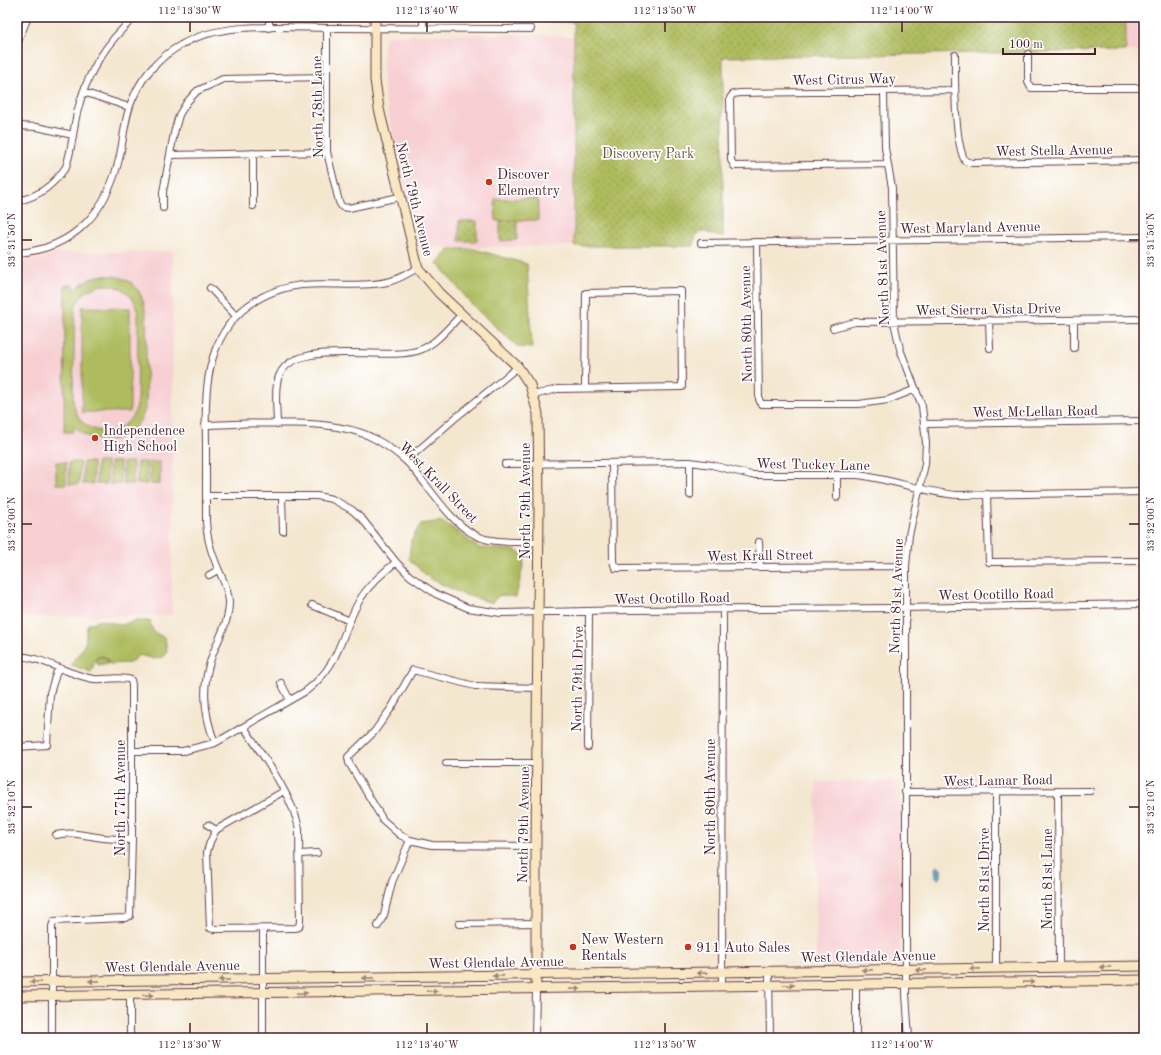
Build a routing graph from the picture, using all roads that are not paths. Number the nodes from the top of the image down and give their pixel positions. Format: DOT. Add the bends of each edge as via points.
graph roads {
  1 [pos="28,17"];
  2 [pos="134,17"];
  3 [pos="269,17"];
  4 [pos="375,17"];
  5 [pos="424,17"];
  6 [pos="269,28"];
  7 [pos="327,28"];
  8 [pos="375,28"];
  9 [pos="423,28"];
  10 [pos="531,29"];
  11 [pos="17,44"];
  12 [pos="1028,54"];
  13 [pos="955,55"];
  14 [pos="327,77"];
  15 [pos="1144,88"];
  16 [pos="956,90"];
  17 [pos="884,91"];
  18 [pos="82,92"];
  19 [pos="129,107"];
  20 [pos="17,126"];
  21 [pos="73,135"];
  22 [pos="327,152"];
  23 [pos="253,154"];
  24 [pos="170,155"];
  25 [pos="1144,160"];
  26 [pos="888,164"];
  27 [pos="400,196"];
  28 [pos="17,201"];
  29 [pos="253,206"];
  30 [pos="163,208"];
  31 [pos="1144,237"];
  32 [pos="893,240"];
  33 [pos="757,242"];
  34 [pos="701,243"];
  35 [pos="17,253"];
  36 [pos="418,268"];
  37 [pos="210,288"];
  38 [pos="461,315"];
  39 [pos="236,316"];
  40 [pos="1144,319"];
  41 [pos="989,320"];
  42 [pos="1074,320"];
  43 [pos="894,322"];
  44 [pos="833,328"];
  45 [pos="990,348"];
  46 [pos="1074,348"];
  47 [pos="518,367"];
  48 [pos="585,388"];
  49 [pos="916,389"];
  50 [pos="534,395"];
  51 [pos="1144,421"];
  52 [pos="277,424"];
  53 [pos="926,424"];
  54 [pos="206,425"];
  55 [pos="406,461"];
  56 [pos="690,462"];
  57 [pos="612,463"];
  58 [pos="505,464"];
  59 [pos="540,464"];
  60 [pos="837,474"];
  61 [pos="919,488"];
  62 [pos="1144,492"];
  63 [pos="987,494"];
  64 [pos="690,495"];
  65 [pos="206,496"];
  66 [pos="282,496"];
  67 [pos="837,497"];
  68 [pos="283,531"];
  69 [pos="539,542"];
  70 [pos="759,542"];
  71 [pos="1144,561"];
  72 [pos="396,562"];
  73 [pos="906,566"];
  74 [pos="760,567"];
  75 [pos="218,570"];
  76 [pos="209,575"];
  77 [pos="1144,604"];
  78 [pos="312,605"];
  79 [pos="723,608"];
  80 [pos="906,608"];
  81 [pos="589,612"];
  82 [pos="538,614"];
  83 [pos="350,621"];
  84 [pos="17,656"];
  85 [pos="58,668"];
  86 [pos="281,683"];
  87 [pos="538,688"];
  88 [pos="290,700"];
  89 [pos="244,727"];
  90 [pos="215,743"];
  91 [pos="17,747"];
  92 [pos="588,747"];
  93 [pos="133,752"];
  94 [pos="446,763"];
  95 [pos="538,763"];
  96 [pos="284,791"];
  97 [pos="1058,791"];
  98 [pos="1090,791"];
  99 [pos="905,792"];
  100 [pos="996,792"];
  101 [pos="208,825"];
  102 [pos="216,830"];
  103 [pos="56,835"];
  104 [pos="132,840"];
  105 [pos="410,840"];
  106 [pos="536,846"];
  107 [pos="300,854"];
  108 [pos="317,854"];
  109 [pos="537,923"];
  110 [pos="459,924"];
  111 [pos="378,926"];
  112 [pos="263,928"];
  113 [pos="1143,966"];
  114 [pos="1059,967"];
  115 [pos="996,968"];
  116 [pos="906,970"];
  117 [pos="769,972"];
  118 [pos="722,973"];
  119 [pos="537,976"];
  120 [pos="263,979"];
  121 [pos="1144,980"];
  122 [pos="1091,981"];
  123 [pos="17,982"];
  124 [pos="53,982"];
  125 [pos="856,984"];
  126 [pos="906,984"];
  127 [pos="770,986"];
  128 [pos="722,987"];
  129 [pos="536,990"];
  130 [pos="263,993"];
  131 [pos="130,995"];
  132 [pos="17,996"];
  133 [pos="53,996"];
  134 [pos="1144,1035"];
  135 [pos="52,1038"];
  136 [pos="130,1038"];
  137 [pos="264,1038"];
  138 [pos="535,1038"];
  139 [pos="770,1038"];
  140 [pos="856,1038"];
  141 [pos="909,1038"];
  142 [pos="1085,1038"];
  143 [pos="1107,1038"];
  1 -- 11 [label="street"];
  2 -- 18 [label="street" via="104,49"];
  3 -- 6 [label="street"];
  4 -- 8 [label="main road, North 79th Avenue"];
  5 -- 9 [label="street"];
  6 -- 7 [label="street"];
  6 -- 19 [label="street" via="218,31 198,36 182,44 165,55 150,71 139,85"];
  7 -- 8 [label="street"];
  7 -- 14 [label="street, North 78th Lane"];
  8 -- 9 [label="street"];
  8 -- 27 [label="main road, North 79th Avenue" via="376,93"];
  9 -- 10 [label="street"];
  12 -- 15 [label="street" via="1028,82 1031,88"];
  13 -- 16 [label="street"];
  14 -- 22 [label="street, North 78th Lane"];
  14 -- 24 [label="street" via="231,79 209,85 197,91 179,115"];
  16 -- 17 [label="street, West Citrus Way"];
  16 -- 25 [label="street, West Stella Avenue" via="962,155 965,161 972,163"];
  17 -- 26 [label="street, North 81st Avenue" via="885,148"];
  17 -- 26 [label="street, West Citrus Way" via="733,94 730,98 731,160 734,166"];
  18 -- 19 [label="street"];
  18 -- 21 [label="street"];
  19 -- 35 [label="street" via="112,185 94,215 77,231 58,243 36,251"];
  20 -- 21 [label="street" via="37,127"];
  21 -- 28 [label="street" via="66,167 59,177 41,193"];
  22 -- 23 [label="street"];
  22 -- 27 [label="street, North 78th Lane" via="342,207 349,208"];
  23 -- 24 [label="street"];
  23 -- 29 [label="street"];
  24 -- 30 [label="street" via="163,192"];
  26 -- 32 [label="street, North 81st Avenue" via="892,188"];
  27 -- 36 [label="main road, North 79th Avenue"];
  31 -- 32 [label="street, West Maryland Avenue"];
  32 -- 33 [label="street, West Maryland Avenue"];
  32 -- 43 [label="street, North 81st Avenue"];
  33 -- 34 [label="street, West Maryland Avenue"];
  33 -- 49 [label="street, North 80th Avenue" via="761,404 859,404 888,400"];
  36 -- 38 [label="main road, North 79th Avenue" via="438,293"];
  36 -- 39 [label="street" via="398,279 381,283 327,283 274,290"];
  37 -- 39 [label="street"];
  38 -- 47 [label="main road, North 79th Avenue"];
  38 -- 52 [label="street" via="438,338 418,350 396,353 312,354 286,364 278,378"];
  39 -- 54 [label="street" via="223,333 211,361 206,388"];
  40 -- 42 [label="street, West Sierra Vista Drive"];
  41 -- 42 [label="street, West Sierra Vista Drive"];
  41 -- 43 [label="street, West Sierra Vista Drive"];
  41 -- 45 [label="street"];
  42 -- 46 [label="street"];
  43 -- 44 [label="street, West Sierra Vista Drive" via="855,322"];
  43 -- 49 [label="street, North 81st Avenue" via="900,349"];
  47 -- 50 [label="main road, North 79th Avenue"];
  47 -- 55 [label="street"];
  48 -- 48 [label="street" via="586,293 681,291 682,387"];
  48 -- 50 [label="street" via="551,390"];
  49 -- 53 [label="street, North 81st Avenue"];
  50 -- 59 [label="main road, North 79th Avenue" via="538,414"];
  51 -- 53 [label="street, West McLellan Road"];
  52 -- 54 [label="street, West Krall Street"];
  52 -- 55 [label="street, West Krall Street" via="328,425 356,432 388,447"];
  53 -- 61 [label="street, North 81st Avenue" via="926,454"];
  54 -- 65 [label="street"];
  55 -- 69 [label="street, West Krall Street" via="452,515 471,533 498,541"];
  56 -- 57 [label="street, West Tuckey Lane"];
  56 -- 60 [label="street, West Tuckey Lane" via="751,475"];
  56 -- 64 [label="street"];
  57 -- 59 [label="street, West Tuckey Lane"];
  57 -- 74 [label="street, West Krall Street" via="615,568"];
  58 -- 59 [label="street, West Tuckey Lane"];
  59 -- 69 [label="main road, North 79th Avenue"];
  60 -- 61 [label="street, West Tuckey Lane" via="874,477"];
  60 -- 67 [label="street"];
  61 -- 63 [label="street, West Tuckey Lane" via="943,494"];
  61 -- 73 [label="street, North 81st Avenue" via="909,535"];
  62 -- 63 [label="street, West Tuckey Lane"];
  63 -- 71 [label="street" via="989,562"];
  65 -- 66 [label="street"];
  65 -- 75 [label="street" via="208,541"];
  66 -- 68 [label="street"];
  66 -- 72 [label="street" via="317,496 342,504 363,520"];
  69 -- 82 [label="main road, North 79th Avenue"];
  70 -- 74 [label="street"];
  72 -- 82 [label="street, West Ocotillo Road" via="424,587 451,602 489,612"];
  72 -- 83 [label="street" via="370,586 358,602"];
  73 -- 74 [label="street, West Krall Street"];
  73 -- 80 [label="street, North 81st Avenue"];
  75 -- 76 [label="street"];
  75 -- 90 [label="street" via="227,588 228,616 211,659 204,693 208,724"];
  77 -- 80 [label="street, West Ocotillo Road"];
  78 -- 83 [label="street"];
  79 -- 80 [label="street, West Ocotillo Road"];
  79 -- 81 [label="street, West Ocotillo Road"];
  79 -- 118 [label="street, North 80th Avenue"];
  80 -- 99 [label="street, North 81st Avenue"];
  81 -- 82 [label="street, West Ocotillo Road"];
  81 -- 92 [label="street, North 79th Drive"];
  82 -- 87 [label="main road, North 79th Avenue"];
  83 -- 88 [label="street" via="330,667 306,692"];
  84 -- 85 [label="street"];
  85 -- 91 [label="street" via="50,694 47,745"];
  85 -- 93 [label="street, North 77th Avenue" via="95,679 131,680"];
  86 -- 88 [label="street"];
  87 -- 95 [label="main road, North 79th Avenue"];
  87 -- 105 [label="street" via="475,686 413,670 374,732 348,757 383,820"];
  88 -- 89 [label="street"];
  89 -- 90 [label="street"];
  89 -- 96 [label="street"];
  90 -- 93 [label="street" via="183,751"];
  93 -- 104 [label="street, North 77th Avenue"];
  94 -- 95 [label="street"];
  95 -- 106 [label="main road, North 79th Avenue"];
  96 -- 102 [label="street"];
  96 -- 107 [label="street" via="297,818"];
  97 -- 98 [label="street, West Lamar Road"];
  97 -- 100 [label="street, West Lamar Road"];
  97 -- 114 [label="street, North 81st Lane"];
  99 -- 100 [label="street, West Lamar Road"];
  99 -- 116 [label="street, North 81st Avenue"];
  100 -- 115 [label="street, North 81st Drive"];
  101 -- 102 [label="street"];
  102 -- 112 [label="street" via="207,852 210,928"];
  103 -- 104 [label="street" via="79,833"];
  104 -- 124 [label="street, North 77th Avenue" via="130,916 54,921"];
  105 -- 106 [label="street" via="432,845"];
  105 -- 111 [label="street" via="392,882 384,915"];
  106 -- 109 [label="main road, North 79th Avenue"];
  107 -- 108 [label="street"];
  107 -- 112 [label="street" via="299,927"];
  109 -- 110 [label="street"];
  109 -- 119 [label="main road, North 79th Avenue"];
  112 -- 120 [label="street"];
  113 -- 114 [label="main road, West Glendale Avenue, one-way"];
  113 -- 122 [label="main road" via="1140,973 1109,974"];
  114 -- 115 [label="main road, West Glendale Avenue"];
  115 -- 116 [label="main road, West Glendale Avenue, one-way"];
  116 -- 117 [label="main road, West Glendale Avenue, one-way"];
  116 -- 126 [label="street, North 81st Avenue"];
  117 -- 118 [label="main road, West Glendale Avenue"];
  117 -- 127 [label="street"];
  118 -- 119 [label="main road, West Glendale Avenue, one-way"];
  118 -- 128 [label="street, North 80th Avenue"];
  119 -- 120 [label="main road, West Glendale Avenue, one-way"];
  119 -- 129 [label="main road, North 79th Avenue"];
  120 -- 124 [label="main road, West Glendale Avenue, one-way"];
  120 -- 130 [label="street"];
  121 -- 122 [label="main road, West Glendale Avenue"];
  126 -- 122 [label="main road, West Glendale Avenue, one-way"];
  124 -- 123 [label="main road, West Glendale Avenue, one-way"];
  124 -- 133 [label="street"];
  125 -- 126 [label="main road, West Glendale Avenue"];
  127 -- 125 [label="main road, West Glendale Avenue, one-way"];
  125 -- 140 [label="street"];
  126 -- 141 [label="street, North 81st Avenue"];
  127 -- 128 [label="main road, West Glendale Avenue"];
  127 -- 139 [label="street"];
  129 -- 128 [label="main road, West Glendale Avenue, one-way"];
  130 -- 129 [label="main road, West Glendale Avenue, one-way"];
  129 -- 138 [label="street, North 79th Avenue"];
  131 -- 130 [label="main road, West Glendale Avenue, one-way"];
  130 -- 137 [label="street"];
  131 -- 133 [label="main road, West Glendale Avenue"];
  131 -- 136 [label="street"];
  132 -- 133 [label="main road, West Glendale Avenue"];
  133 -- 135 [label="street"];
  134 -- 143 [label="street"];
  142 -- 143 [label="street"];
}
